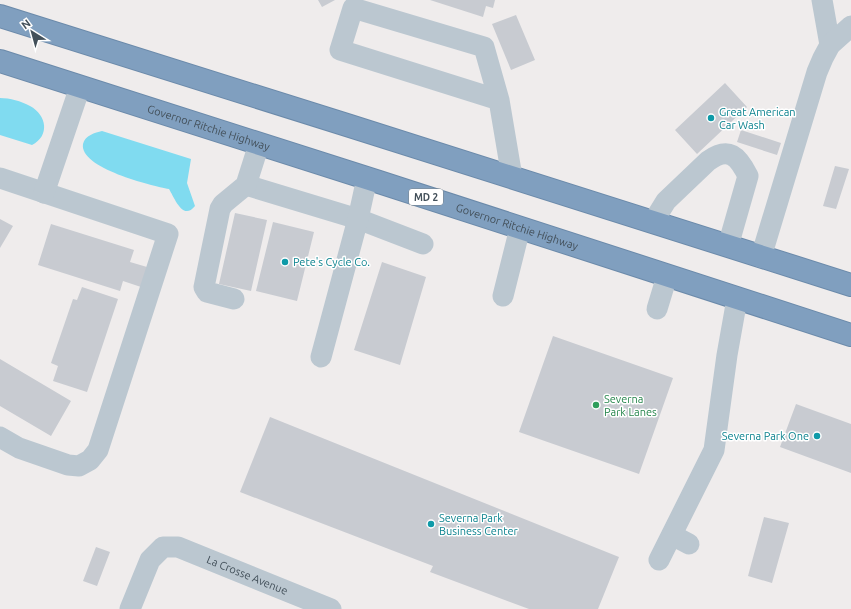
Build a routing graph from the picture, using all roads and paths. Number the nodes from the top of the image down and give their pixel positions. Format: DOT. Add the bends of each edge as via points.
graph roads {
  1 [pos="822,0"];
  2 [pos="0,16"];
  3 [pos="851,26"];
  4 [pos="830,45"];
  5 [pos="0,61"];
  6 [pos="80,87"];
  7 [pos="499,100"];
  8 [pos="259,144"];
  9 [pos="512,177"];
  10 [pos="0,178"];
  11 [pos="366,178"];
  12 [pos="246,185"];
  13 [pos="44,193"];
  14 [pos="358,219"];
  15 [pos="653,222"];
  16 [pos="520,228"];
  17 [pos="423,244"];
  18 [pos="728,246"];
  19 [pos="762,257"];
  20 [pos="667,276"];
  21 [pos="851,285"];
  22 [pos="503,296"];
  23 [pos="234,299"];
  24 [pos="737,299"];
  25 [pos="657,309"];
  26 [pos="851,335"];
  27 [pos="321,357"];
  28 [pos="0,437"];
  29 [pos="659,560"];
  30 [pos="130,609"];
  31 [pos="331,609"];
  1 -- 4 [label="street"];
  2 -- 9 [label="highway"];
  3 -- 4 [label="street"];
  4 -- 19 [label="street" via="817,72"];
  5 -- 6 [label="highway, Governor Ritchie Highway / MD 2"];
  6 -- 8 [label="highway, Governor Ritchie Highway / MD 2"];
  6 -- 13 [label="street"];
  7 -- 7 [label="street" via="484,47 353,8 340,50"];
  7 -- 9 [label="street"];
  8 -- 11 [label="highway, Governor Ritchie Highway / MD 2"];
  8 -- 12 [label="street"];
  9 -- 15 [label="highway"];
  10 -- 13 [label="street"];
  11 -- 14 [label="street"];
  11 -- 16 [label="highway, Governor Ritchie Highway / MD 2"];
  12 -- 14 [label="street"];
  12 -- 23 [label="street" via="220,208 204,287 207,292"];
  13 -- 28 [label="street" via="168,234 98,450 90,460 79,466 68,465 19,448"];
  14 -- 17 [label="street"];
  14 -- 27 [label="street"];
  15 -- 18 [label="highway"];
  15 -- 18 [label="street" via="666,201 708,161 723,153 728,154 742,164 748,176"];
  16 -- 20 [label="highway, Governor Ritchie Highway / MD 2"];
  16 -- 22 [label="street"];
  18 -- 19 [label="highway"];
  19 -- 21 [label="highway"];
  20 -- 24 [label="highway, Governor Ritchie Highway / MD 2"];
  20 -- 25 [label="street"];
  24 -- 26 [label="highway, Governor Ritchie Highway / MD 2"];
  24 -- 29 [label="street" via="714,450 699,499 681,540"];
  30 -- 31 [label="street, La Crosse Avenue" via="150,560 163,548 178,547"];
}
